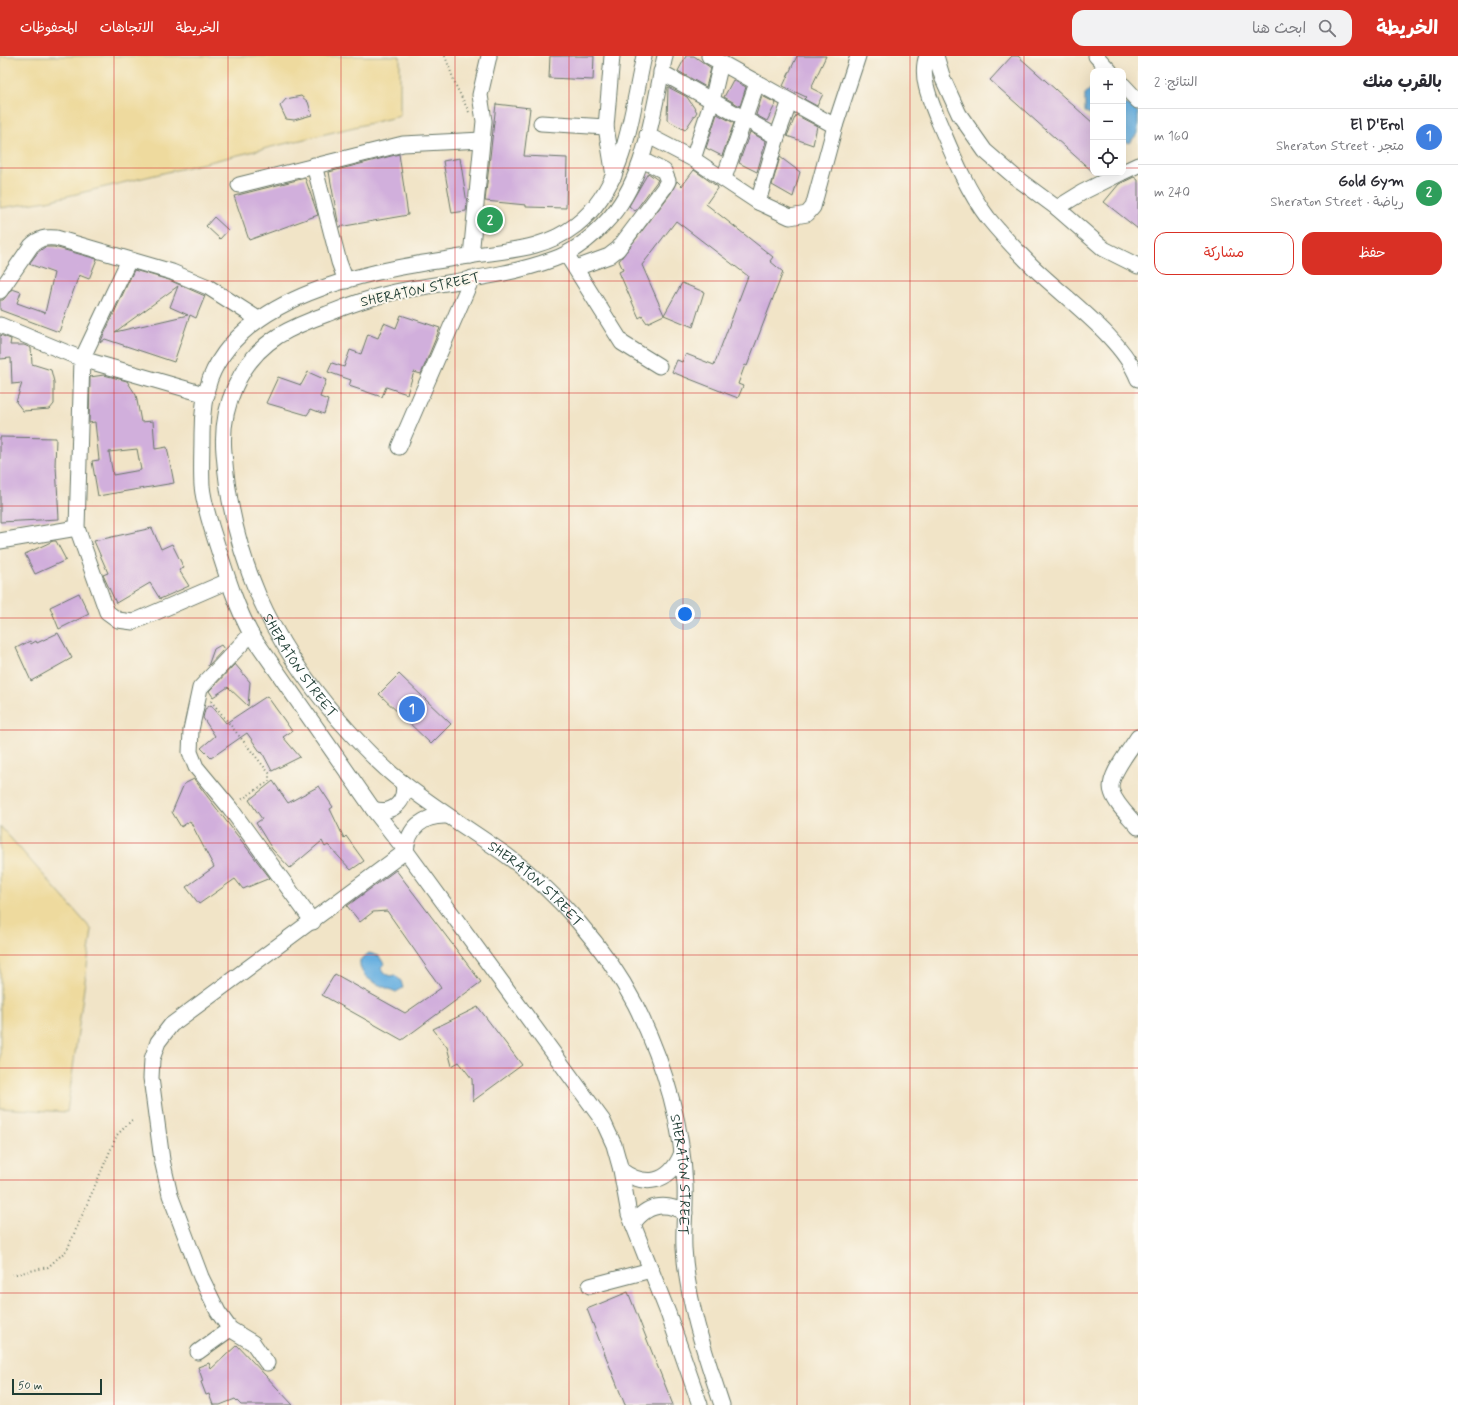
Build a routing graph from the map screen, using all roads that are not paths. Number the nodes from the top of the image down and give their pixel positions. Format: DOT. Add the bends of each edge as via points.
graph roads {
  1 [pos="489,56"];
  2 [pos="612,56"];
  3 [pos="644,56"];
  4 [pos="665,56"];
  5 [pos="858,56"];
  6 [pos="927,56"];
  7 [pos="936,56"];
  8 [pos="1096,56"];
  9 [pos="715,59"];
  10 [pos="1107,68"];
  11 [pos="661,72"];
  12 [pos="757,82"];
  13 [pos="1126,88"];
  14 [pos="712,101"];
  15 [pos="1138,101"];
  16 [pos="790,102"];
  17 [pos="744,119"];
  18 [pos="541,123"];
  19 [pos="835,126"];
  20 [pos="606,127"];
  21 [pos="647,135"];
  22 [pos="777,137"];
  23 [pos="482,140"];
  24 [pos="693,159"];
  25 [pos="642,160"];
  26 [pos="314,165"];
  27 [pos="1138,165"];
  28 [pos="1126,170"];
  29 [pos="614,176"];
  30 [pos="1114,176"];
  31 [pos="724,178"];
  32 [pos="239,185"];
  33 [pos="758,202"];
  34 [pos="1057,208"];
  35 [pos="566,253"];
  36 [pos="470,256"];
  37 [pos="129,260"];
  38 [pos="1138,266"];
  39 [pos="576,268"];
  40 [pos="472,278"];
  41 [pos="346,281"];
  42 [pos="0,291"];
  43 [pos="258,319"];
  44 [pos="0,325"];
  45 [pos="82,359"];
  46 [pos="659,366"];
  47 [pos="1138,379"];
  48 [pos="207,395"];
  49 [pos="399,447"];
  50 [pos="77,528"];
  51 [pos="0,541"];
  52 [pos="228,581"];
  53 [pos="251,634"];
  54 [pos="1138,737"];
  55 [pos="403,783"];
  56 [pos="373,809"];
  57 [pos="447,816"];
  58 [pos="1138,827"];
  59 [pos="406,851"];
  60 [pos="313,922"];
  61 [pos="681,1155"];
  62 [pos="622,1170"];
  63 [pos="685,1213"];
  64 [pos="633,1224"];
  65 [pos="651,1270"];
  66 [pos="590,1286"];
  67 [pos="230,1329"];
  68 [pos="198,1352"];
  69 [pos="267,1363"];
  70 [pos="700,1405"];
  71 [pos="722,1405"];
  1 -- 23 [label="street" via="480,95 484,121"];
  2 -- 20 [label="street"];
  3 -- 29 [label="street, SHERATON STREET" via="629,125"];
  4 -- 11 [label="street, SHERATON STREET"];
  5 -- 19 [label="street"];
  6 -- 47 [label="street" via="925,72 933,108 968,186 987,217 1031,265 1124,353"];
  7 -- 34 [label="street" via="959,114 985,151"];
  8 -- 10 [label="street"];
  9 -- 12 [label="street"];
  9 -- 14 [label="street"];
  11 -- 14 [label="street"];
  11 -- 21 [label="street, SHERATON STREET"];
  12 -- 16 [label="street"];
  12 -- 17 [label="street"];
  13 -- 15 [label="street"];
  14 -- 17 [label="street"];
  14 -- 24 [label="street"];
  16 -- 19 [label="street"];
  16 -- 22 [label="street"];
  17 -- 22 [label="street"];
  17 -- 31 [label="street"];
  18 -- 20 [label="street"];
  19 -- 33 [label="street" via="814,207 807,214 790,217"];
  20 -- 29 [label="street"];
  21 -- 24 [label="street"];
  21 -- 25 [label="street, SHERATON STREET"];
  22 -- 33 [label="street"];
  23 -- 26 [label="street" via="403,144"];
  23 -- 36 [label="street"];
  24 -- 31 [label="street"];
  25 -- 35 [label="street, SHERATON STREET" via="628,193 606,222"];
  25 -- 39 [label="street" via="664,171 668,181 664,188 618,249 609,256"];
  26 -- 32 [label="street"];
  26 -- 41 [label="street" via="338,262"];
  27 -- 28 [label="street"];
  29 -- 36 [label="street, SHERATON STREET" via="591,211 559,236 540,245 520,250"];
  30 -- 34 [label="street"];
  31 -- 33 [label="street"];
  34 -- 38 [label="street" via="1104,249"];
  35 -- 39 [label="street"];
  35 -- 40 [label="street, SHERATON STREET" via="521,269"];
  36 -- 41 [label="street, SHERATON STREET" via="405,266"];
  37 -- 42 [label="street" via="45,237 31,246"];
  37 -- 43 [label="street" via="172,272 208,287"];
  37 -- 45 [label="street"];
  39 -- 46 [label="street" via="622,343"];
  40 -- 49 [label="street"];
  40 -- 55 [label="street, SHERATON STREET" via="392,292 349,305 308,321 275,338 244,370 230,396 222,432 226,479 234,525 248,571 266,615 318,696 381,765"];
  41 -- 43 [label="street, SHERATON STREET" via="292,300"];
  43 -- 48 [label="street, SHERATON STREET" via="230,345 210,379"];
  44 -- 45 [label="street"];
  45 -- 48 [label="street"];
  45 -- 50 [label="street"];
  48 -- 52 [label="street, SHERATON STREET" via="202,416 202,488"];
  50 -- 51 [label="street"];
  50 -- 52 [label="street" via="107,612 118,620 133,622"];
  52 -- 53 [label="street, SHERATON STREET" via="241,616"];
  53 -- 56 [label="street, SHERATON STREET"];
  53 -- 60 [label="street" via="200,688 191,730 190,752 196,767 230,808"];
  54 -- 58 [label="street" via="1112,779 1111,791"];
  55 -- 56 [label="street" via="404,795 397,806 386,811"];
  55 -- 57 [label="street, SHERATON STREET"];
  56 -- 59 [label="street, SHERATON STREET"];
  57 -- 59 [label="street" via="427,818 418,824 411,832"];
  57 -- 61 [label="street, SHERATON STREET" via="509,857 557,899 599,947 633,1002 660,1060 677,1121"];
  59 -- 60 [label="street"];
  59 -- 62 [label="street, SHERATON STREET" via="603,1121"];
  60 -- 67 [label="street" via="171,1025 158,1042 152,1059 151,1078 162,1160 170,1195 201,1278 218,1312"];
  61 -- 62 [label="street" via="670,1173 650,1181 640,1180"];
  61 -- 63 [label="street, SHERATON STREET"];
  62 -- 64 [label="street, SHERATON STREET" via="625,1197"];
  63 -- 64 [label="street" via="666,1205 656,1206 642,1213"];
  63 -- 71 [label="street, SHERATON STREET" via="684,1248 696,1323"];
  64 -- 65 [label="street, SHERATON STREET"];
  65 -- 66 [label="street"];
  65 -- 70 [label="street, SHERATON STREET"];
  67 -- 68 [label="street"];
  67 -- 69 [label="street" via="253,1343"];
}
